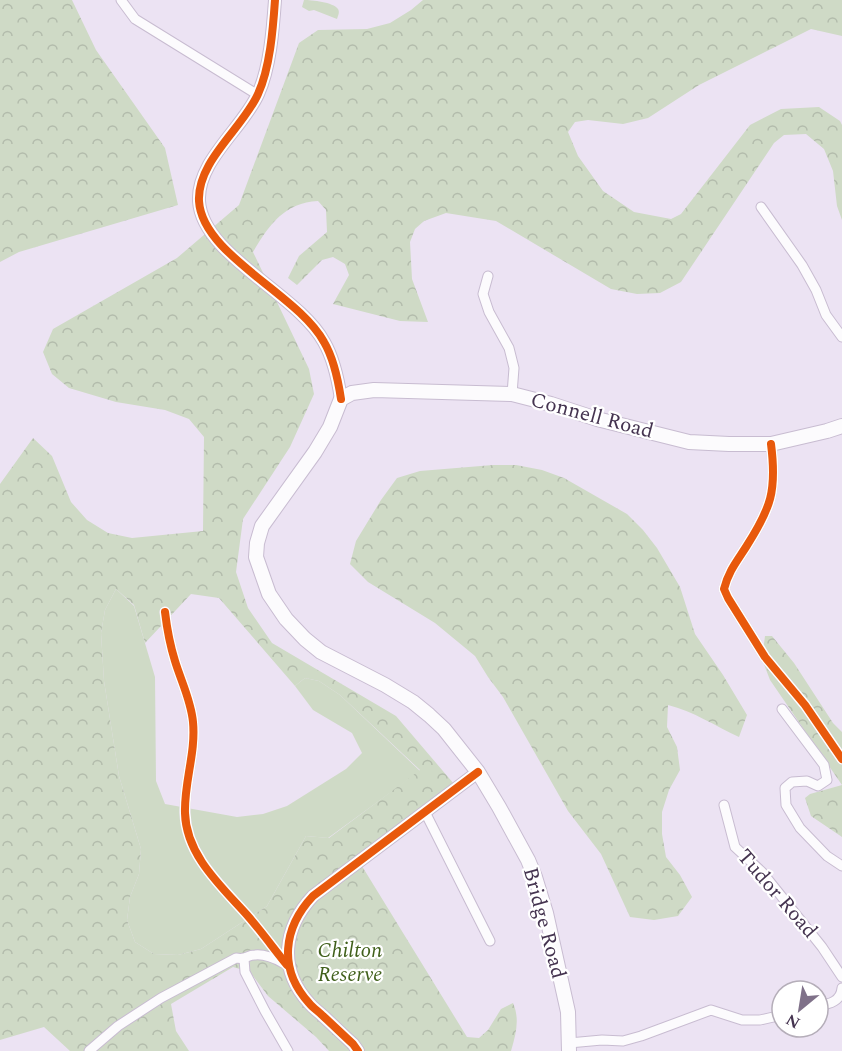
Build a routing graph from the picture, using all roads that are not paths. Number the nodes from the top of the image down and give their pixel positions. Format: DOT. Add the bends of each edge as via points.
graph roads {
  1 [pos="121,0"];
  2 [pos="275,0"];
  3 [pos="258,95"];
  4 [pos="761,207"];
  5 [pos="488,276"];
  6 [pos="842,337"];
  7 [pos="512,394"];
  8 [pos="341,399"];
  9 [pos="842,426"];
  10 [pos="771,444"];
  11 [pos="165,612"];
  12 [pos="782,709"];
  13 [pos="842,759"];
  14 [pos="478,772"];
  15 [pos="724,805"];
  16 [pos="424,812"];
  17 [pos="842,866"];
  18 [pos="490,940"];
  19 [pos="244,959"];
  20 [pos="287,965"];
  21 [pos="842,977"];
  22 [pos="842,988"];
  23 [pos="830,1002"];
  24 [pos="770,1018"];
  25 [pos="105,1037"];
  26 [pos="569,1047"];
  27 [pos="88,1051"];
  28 [pos="101,1051"];
  29 [pos="288,1051"];
  30 [pos="358,1051"];
  1 -- 3 [label="street" via="135,19"];
  2 -- 3 [label="street" via="269,55"];
  3 -- 8 [label="street" via="213,159 202,181 200,210 220,244 311,324 324,342 336,372"];
  4 -- 6 [label="street" via="802,265 826,315"];
  5 -- 7 [label="street" via="483,294 509,348 514,368"];
  7 -- 8 [label="main road, Connell Road" via="374,390"];
  7 -- 10 [label="main road, Connell Road" via="689,442"];
  8 -- 14 [label="main road, Bridge Road" via="315,452 262,526 256,557 269,594 286,619 321,652 385,685 429,715"];
  9 -- 10 [label="main road, Connell Road"];
  10 -- 13 [label="street" via="774,482 770,503 732,567 724,589 765,657 805,705"];
  11 -- 20 [label="street" via="193,720 194,742 185,796 187,832 213,879"];
  12 -- 17 [label="street" via="824,765 827,780 818,786 807,781 792,782 785,788 786,805 800,828"];
  14 -- 16 [label="street"];
  14 -- 26 [label="main road, Bridge Road" via="535,877 568,1012"];
  15 -- 21 [label="street, Tudor Road" via="735,847 762,872"];
  16 -- 18 [label="street"];
  16 -- 20 [label="street" via="313,896 293,926"];
  19 -- 20 [label="street" via="252,954 272,957"];
  19 -- 25 [label="street" via="236,958 160,998"];
  19 -- 29 [label="street" via="245,972"];
  20 -- 30 [label="street" via="310,1005"];
  22 -- 23 [label="street" via="841,994"];
  24 -- 26 [label="street" via="742,1020 711,1010 623,1041 602,1040"];
  25 -- 27 [label="street"];
  25 -- 28 [label="street"];
}
